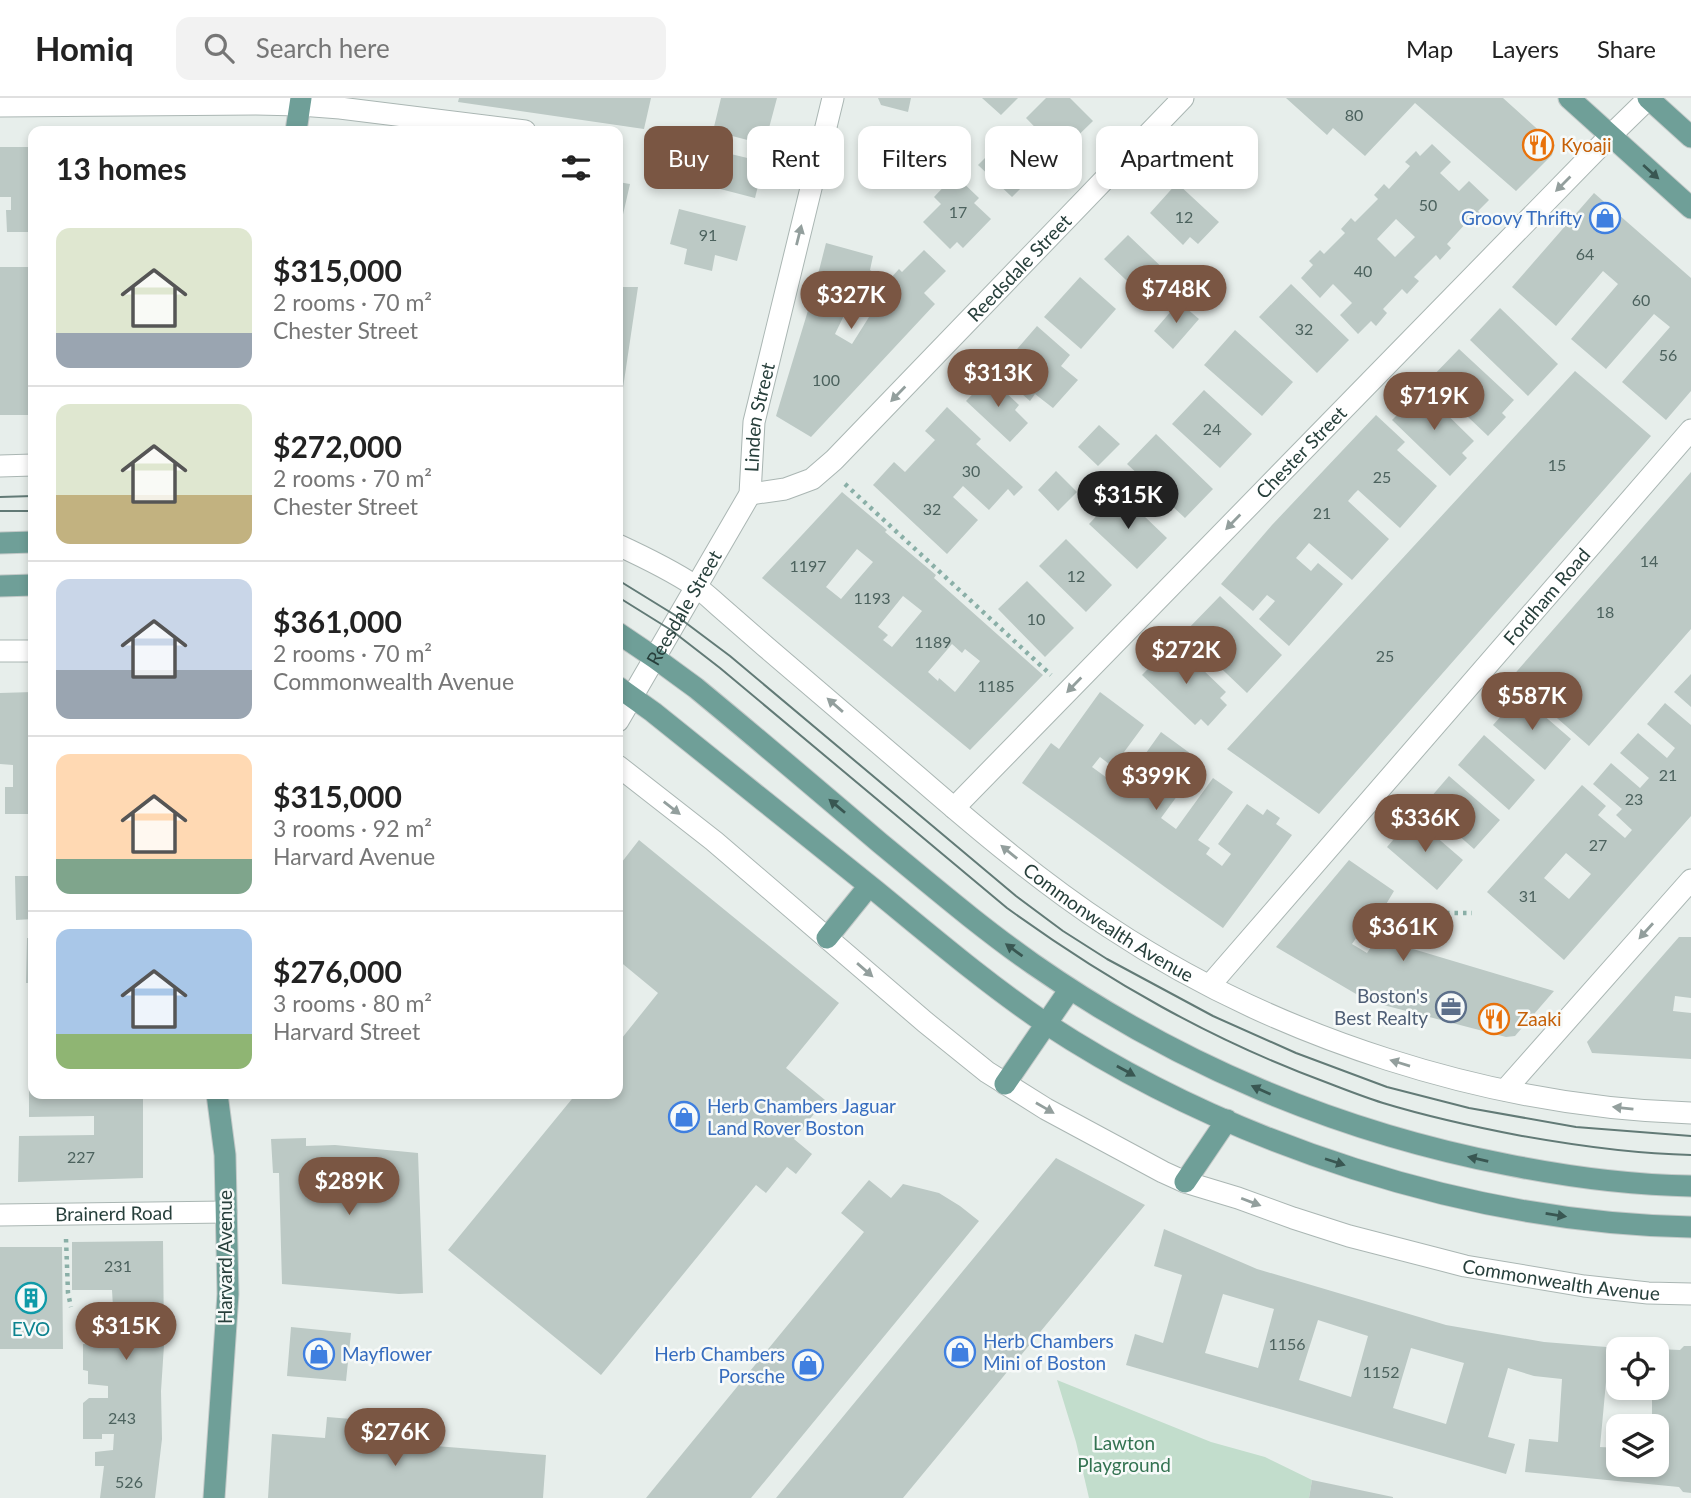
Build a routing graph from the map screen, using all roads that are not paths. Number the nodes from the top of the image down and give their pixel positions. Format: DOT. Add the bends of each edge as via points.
graph roads {
  1 [pos="833,98"];
  2 [pos="1184,98"];
  3 [pos="1569,98"];
  4 [pos="1649,98"];
  5 [pos="301,102"];
  6 [pos="0,106"];
  7 [pos="297,126"];
  8 [pos="485,126"];
  9 [pos="1611,135"];
  10 [pos="1691,136"];
  11 [pos="1691,208"];
  12 [pos="1691,430"];
  13 [pos="28,465"];
  14 [pos="0,466"];
  15 [pos="750,494"];
  16 [pos="0,542"];
  17 [pos="28,542"];
  18 [pos="623,548"];
  19 [pos="28,585"];
  20 [pos="0,586"];
  21 [pos="696,587"];
  22 [pos="623,636"];
  23 [pos="0,651"];
  24 [pos="28,651"];
  25 [pos="655,658"];
  26 [pos="625,692"];
  27 [pos="623,770"];
  28 [pos="954,808"];
  29 [pos="1691,880"];
  30 [pos="869,886"];
  31 [pos="827,937"];
  32 [pos="1210,985"];
  33 [pos="1070,989"];
  34 [pos="1047,1024"];
  35 [pos="1005,1084"];
  36 [pos="1505,1090"];
  37 [pos="217,1099"];
  38 [pos="1691,1113"];
  39 [pos="1227,1120"];
  40 [pos="1185,1182"];
  41 [pos="1691,1186"];
  42 [pos="226,1212"];
  43 [pos="0,1215"];
  44 [pos="1691,1227"];
  45 [pos="1691,1294"];
  46 [pos="214,1498"];
  15 -- 1 [label="street, Linden Street, one-way" via="754,422"];
  2 -- 15 [label="street, Reedsdale Street, one-way" via="834,460 811,479 785,489"];
  3 -- 9 [label="main road"];
  4 -- 9 [label="street, Chester Street"];
  4 -- 10 [label="main road"];
  5 -- 6 [label="street"];
  5 -- 7 [label="main road"];
  5 -- 8 [label="street"];
  9 -- 11 [label="main road, one-way"];
  9 -- 28 [label="street, Chester Street, one-way"];
  12 -- 32 [label="street, Fordham Road"];
  13 -- 14 [label="street"];
  15 -- 21 [label="street, Reesdale Street"];
  16 -- 17 [label="main road"];
  18 -- 21 [label="street, Commonwealth Avenue"];
  19 -- 20 [label="main road"];
  21 -- 25 [label="street, Reesdale Street"];
  28 -- 21 [label="street, Commonwealth Avenue, one-way"];
  22 -- 25 [label="main road"];
  23 -- 24 [label="street"];
  25 -- 26 [label="street, Reesdale Street"];
  33 -- 25 [label="main road, one-way" via="947,898"];
  26 -- 30 [label="main road"];
  27 -- 31 [label="street, Commonwealth Avenue, one-way"];
  32 -- 28 [label="street, Commonwealth Avenue, one-way" via="1083,909"];
  29 -- 36 [label="street, one-way"];
  30 -- 31 [label="main road"];
  30 -- 34 [label="main road"];
  31 -- 35 [label="street, Commonwealth Avenue, one-way"];
  36 -- 32 [label="street, Commonwealth Avenue, one-way" via="1353,1047"];
  33 -- 34 [label="main road"];
  41 -- 33 [label="main road, one-way" via="1542,1171 1380,1133 1279,1098 1193,1059"];
  34 -- 35 [label="main road"];
  34 -- 39 [label="main road, one-way" via="1131,1074"];
  35 -- 40 [label="street, Commonwealth Avenue, one-way"];
  38 -- 36 [label="street, Commonwealth Avenue, one-way" via="1605,1107"];
  37 -- 42 [label="main road, Harvard Avenue" via="225,1155"];
  39 -- 40 [label="main road"];
  39 -- 44 [label="main road, one-way" via="1315,1156 1479,1201 1592,1221"];
  40 -- 45 [label="street, Commonwealth Avenue, one-way" via="1349,1237 1465,1266 1584,1286"];
  42 -- 43 [label="street, Brainerd Road"];
  42 -- 46 [label="main road, Harvard Avenue" via="228,1294"];
}
